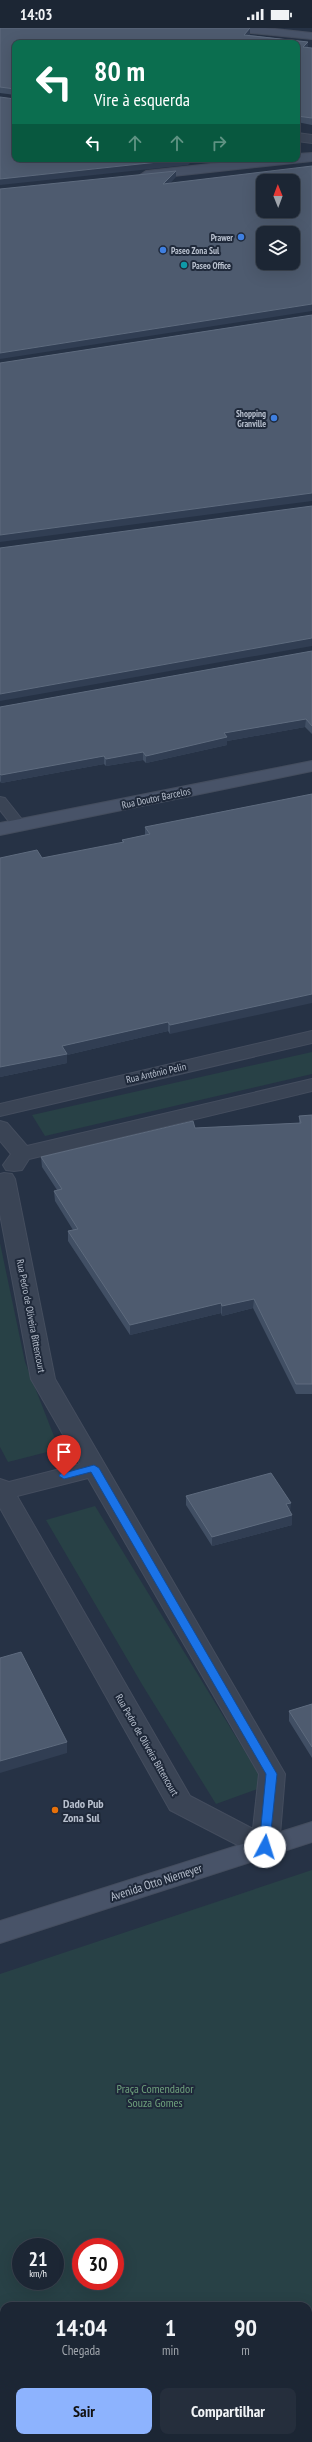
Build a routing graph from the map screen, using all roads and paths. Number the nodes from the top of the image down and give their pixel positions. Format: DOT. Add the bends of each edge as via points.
graph roads {
  1 [pos="232,28"];
  2 [pos="312,36"];
  3 [pos="300,137"];
  4 [pos="312,139"];
  5 [pos="312,157"];
  6 [pos="300,158"];
  7 [pos="263,162"];
  8 [pos="133,176"];
  9 [pos="312,766"];
  10 [pos="0,801"];
  11 [pos="19,826"];
  12 [pos="0,830"];
  13 [pos="312,1037"];
  14 [pos="312,1085"];
  15 [pos="0,1110"];
  16 [pos="0,1127"];
  17 [pos="22,1154"];
  18 [pos="2,1180"];
  19 [pos="94,1468"];
  20 [pos="1,1490"];
  21 [pos="312,1832"];
  22 [pos="265,1847"];
  23 [pos="0,1932"];
  1 -- 2 [label="street"];
  3 -- 4 [label="street"];
  5 -- 6 [label="street"];
  7 -- 8 [label="street"];
  9 -- 11 [label="street, Rua Doutor Barcelos"];
  10 -- 11 [label="lane"];
  11 -- 12 [label="street, Rua Doutor Barcelos"];
  13 -- 15 [label="street, Rua Antônio Pelin"];
  14 -- 17 [label="street"];
  16 -- 17 [label="street"];
  17 -- 18 [label="street"];
  18 -- 19 [label="street, Rua Pedro de Oliveira Bittencourt" via="43,1379"];
  19 -- 20 [label="street"];
  19 -- 22 [label="street, Rua Pedro de Oliveira Bittencourt" via="272,1774"];
  20 -- 22 [label="street, Rua Pedro de Oliveira Bittencourt" via="180,1803"];
  21 -- 22 [label="street, Avenida Otto Niemeyer"];
  22 -- 23 [label="street, Avenida Otto Niemeyer"];
}
